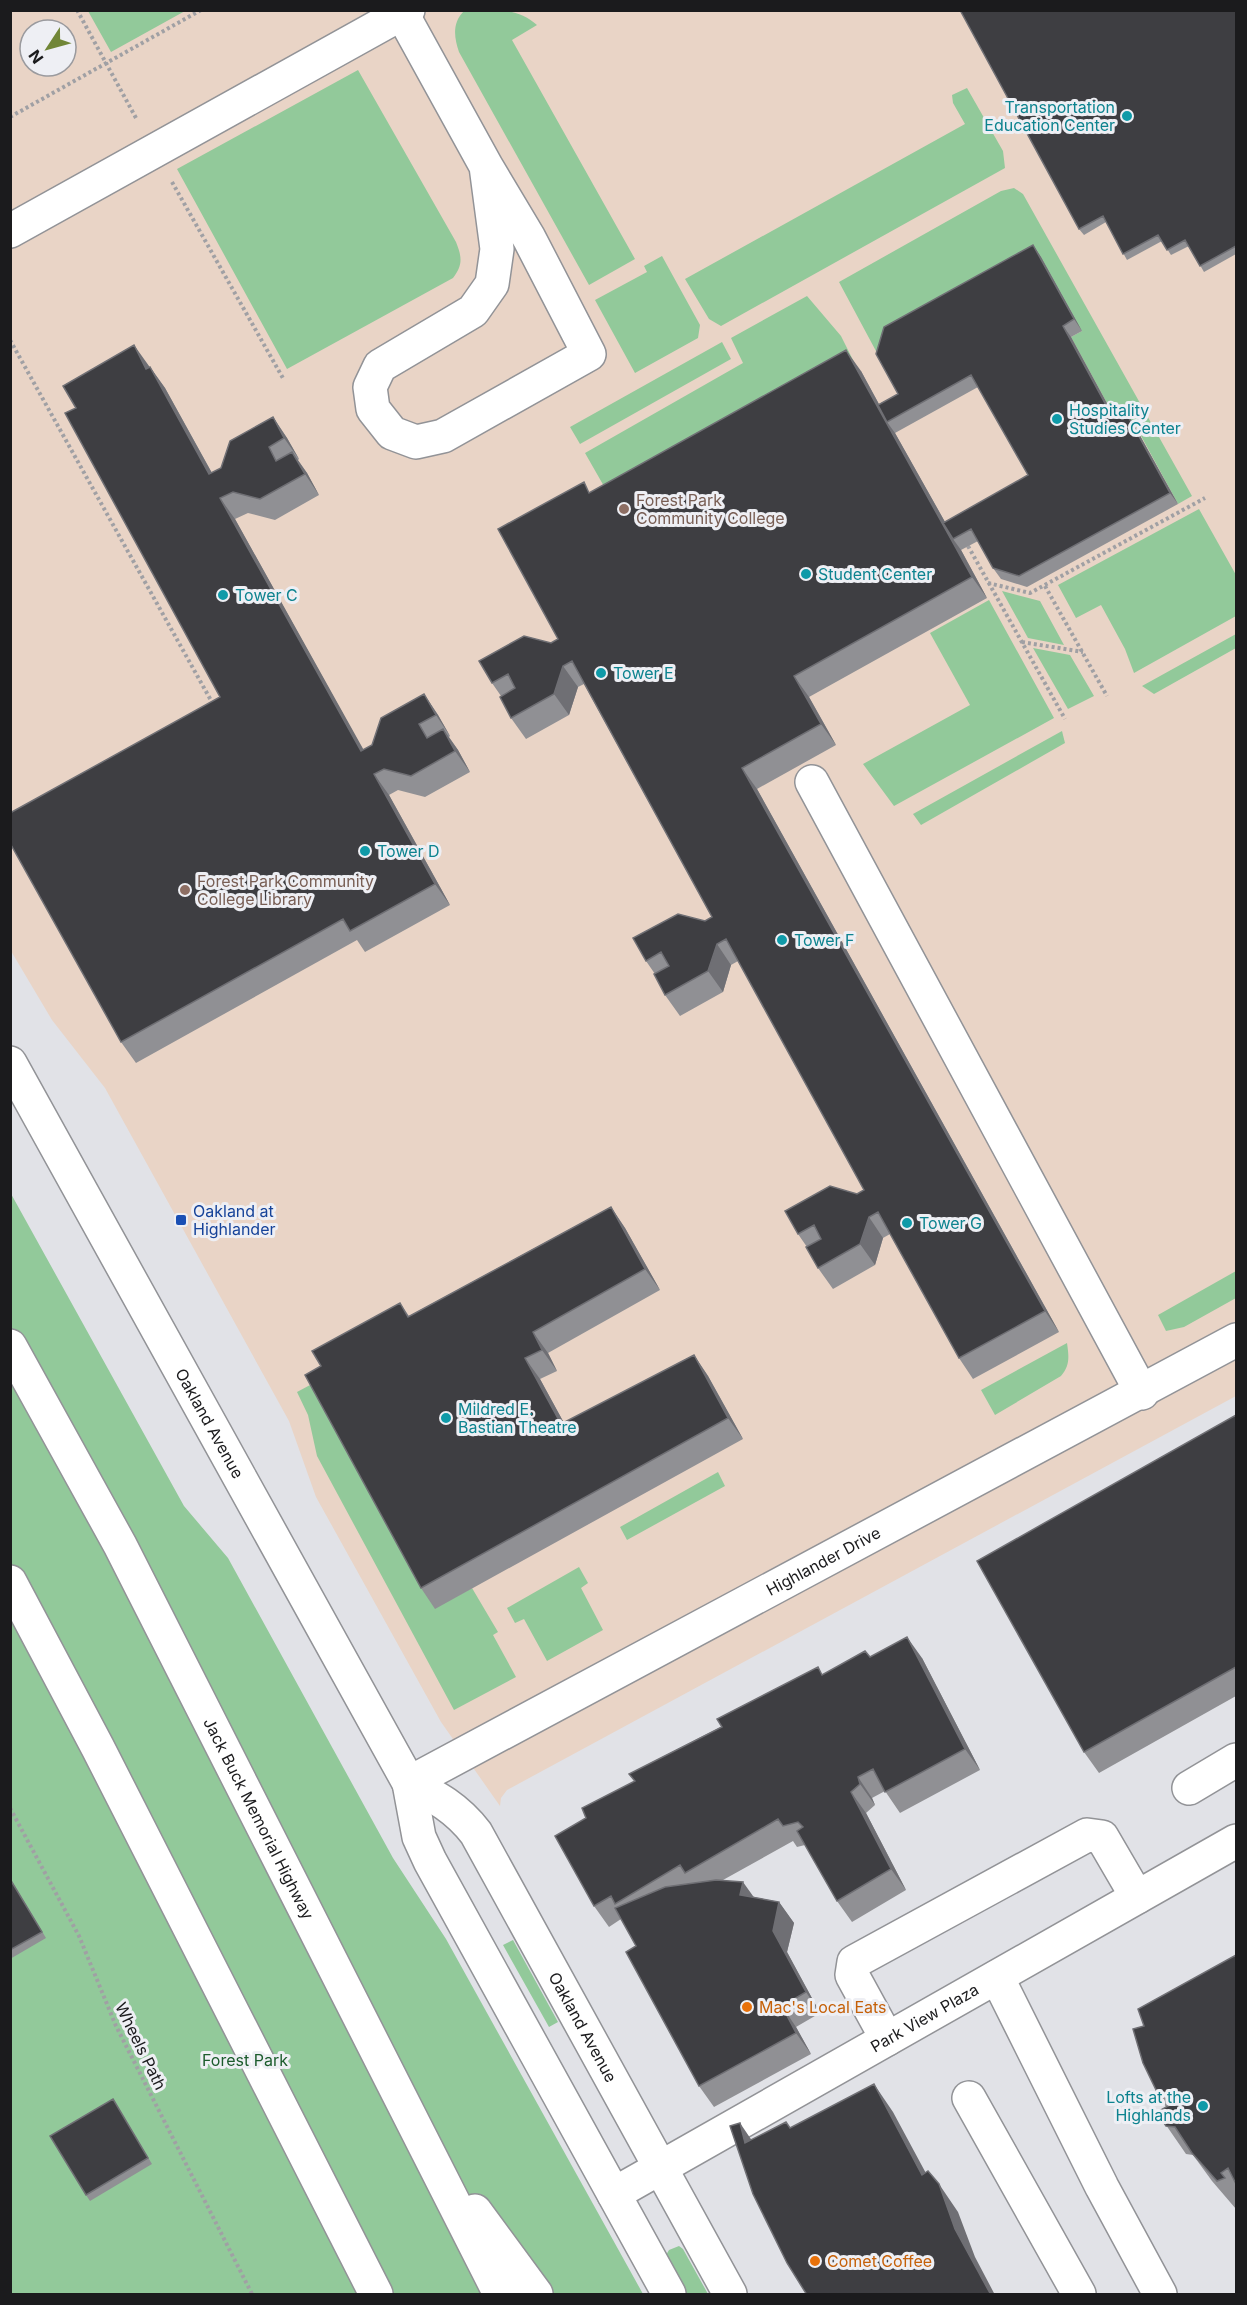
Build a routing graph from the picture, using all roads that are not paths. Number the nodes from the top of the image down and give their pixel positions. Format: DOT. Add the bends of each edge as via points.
graph roads {
  1 [pos="403,12"];
  2 [pos="486,166"];
  3 [pos="10,231"];
  4 [pos="812,782"];
  5 [pos="10,1064"];
  6 [pos="1236,1340"];
  7 [pos="10,1346"];
  8 [pos="1142,1393"];
  9 [pos="10,1582"];
  10 [pos="1236,1760"];
  11 [pos="409,1783"];
  12 [pos="1189,1788"];
  13 [pos="1236,1841"];
  14 [pos="1137,1898"];
  15 [pos="997,1977"];
  16 [pos="886,2040"];
  17 [pos="969,2098"];
  18 [pos="416,2131"];
  19 [pos="660,2168"];
  20 [pos="614,2194"];
  21 [pos="376,2295"];
  22 [pos="500,2295"];
  23 [pos="536,2295"];
  24 [pos="669,2295"];
  25 [pos="730,2295"];
  26 [pos="1079,2295"];
  27 [pos="1160,2295"];
  1 -- 2 [label="main road"];
  1 -- 3 [label="main road"];
  2 -- 2 [label="main road" via="496,249 492,284 473,311 380,366 370,387 373,409 392,433 416,442 443,436 589,354 529,238"];
  4 -- 8 [label="main road"];
  5 -- 11 [label="main road, Oakland Avenue"];
  6 -- 8 [label="main road, Highlander Drive"];
  7 -- 18 [label="main road, Jack Buck Memorial Highway" via="120,1545"];
  8 -- 11 [label="main road, Highlander Drive"];
  9 -- 21 [label="main road"];
  10 -- 12 [label="main road"];
  11 -- 19 [label="main road, Oakland Avenue" via="448,1804 476,1833"];
  11 -- 20 [label="main road, Oakland Avenue" via="419,1837 430,1861"];
  13 -- 14 [label="main road, Park View Plaza"];
  14 -- 15 [label="main road, Park View Plaza"];
  14 -- 16 [label="main road" via="1102,1837 1087,1835 854,1962 852,1975"];
  15 -- 16 [label="main road, Park View Plaza"];
  15 -- 27 [label="main road"];
  16 -- 19 [label="main road, Park View Plaza"];
  17 -- 26 [label="main road"];
  18 -- 22 [label="main road, Jack Buck Memorial Highway"];
  18 -- 23 [label="main road"];
  19 -- 20 [label="main road, Park View Plaza"];
  19 -- 25 [label="main road, Oakland Avenue"];
  20 -- 24 [label="main road, Oakland Avenue"];
}
